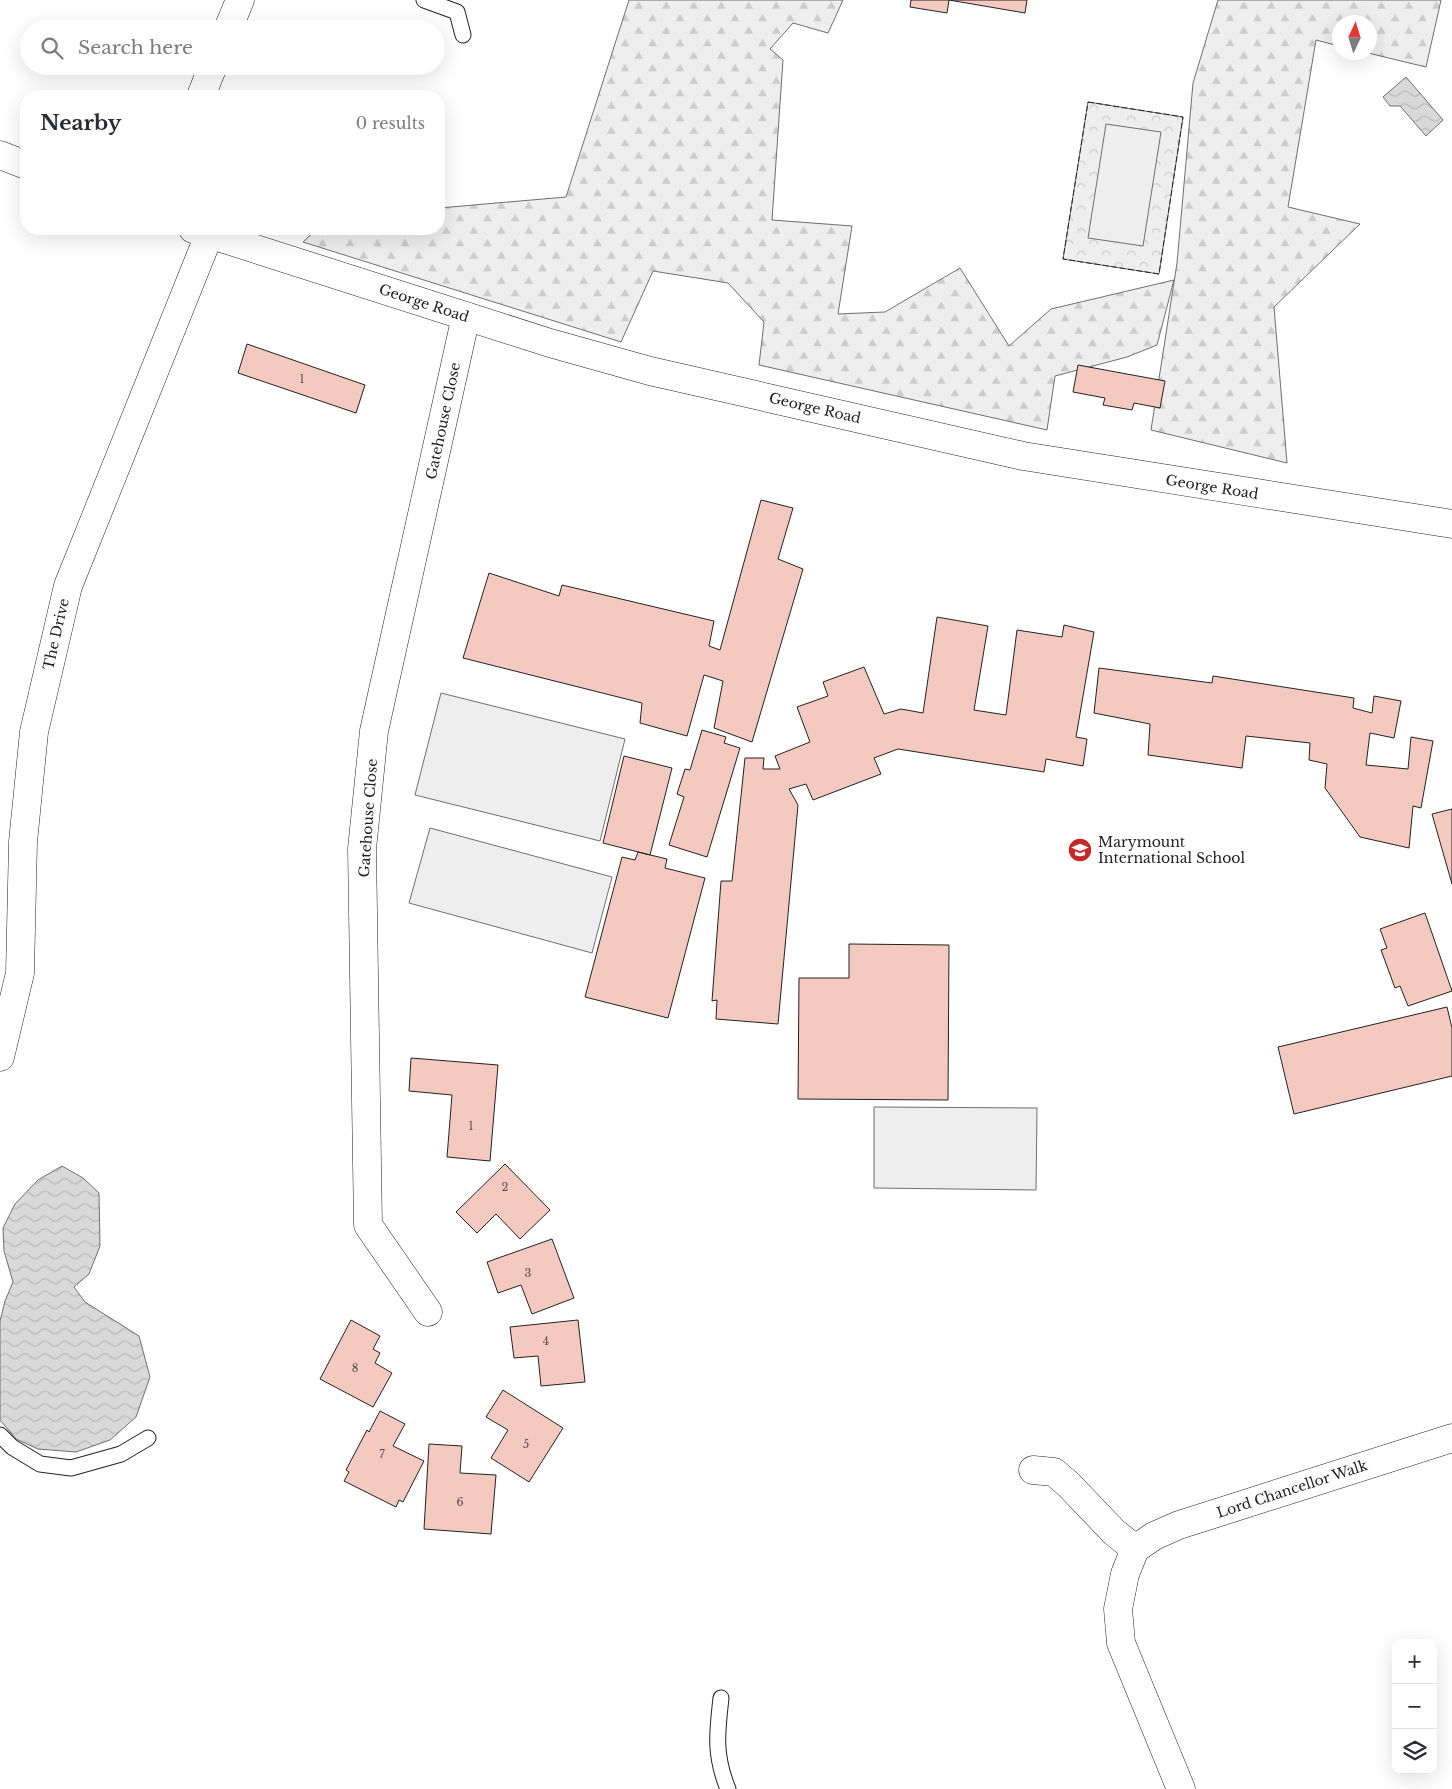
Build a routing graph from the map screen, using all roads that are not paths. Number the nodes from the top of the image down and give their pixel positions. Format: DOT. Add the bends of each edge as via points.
graph roads {
  1 [pos="240,0"];
  2 [pos="424,0"];
  3 [pos="232,20"];
  4 [pos="463,35"];
  5 [pos="209,75"];
  6 [pos="203,90"];
  7 [pos="0,155"];
  8 [pos="20,163"];
  9 [pos="200,235"];
  10 [pos="210,235"];
  11 [pos="466,316"];
  12 [pos="1452,524"];
  13 [pos="0,1057"];
  14 [pos="428,1312"];
  15 [pos="0,1435"];
  16 [pos="148,1438"];
  17 [pos="1452,1438"];
  18 [pos="1033,1470"];
  19 [pos="1135,1549"];
  20 [pos="721,1698"];
  21 [pos="728,1789"];
  22 [pos="1181,1789"];
  1 -- 3 [label="street"];
  2 -- 4 [label="lane" via="456,12"];
  5 -- 6 [label="street"];
  7 -- 8 [label="street"];
  9 -- 13 [label="street, The Drive" via="68,586 34,732 23,842 20,973"];
  10 -- 11 [label="street, George Road"];
  11 -- 12 [label="street, George Road" via="650,371 1023,456"];
  11 -- 14 [label="street, Gatehouse Close" via="374,730 362,849 368,1225"];
  15 -- 16 [label="lane" via="12,1447 40,1464 71,1468 121,1454"];
  17 -- 19 [label="street, Lord Chancellor Walk" via="1178,1525"];
  18 -- 19 [label="street" via="1054,1472"];
  19 -- 22 [label="street" via="1125,1574 1118,1609 1121,1643"];
  20 -- 21 [label="lane" via="717,1754"];
}
